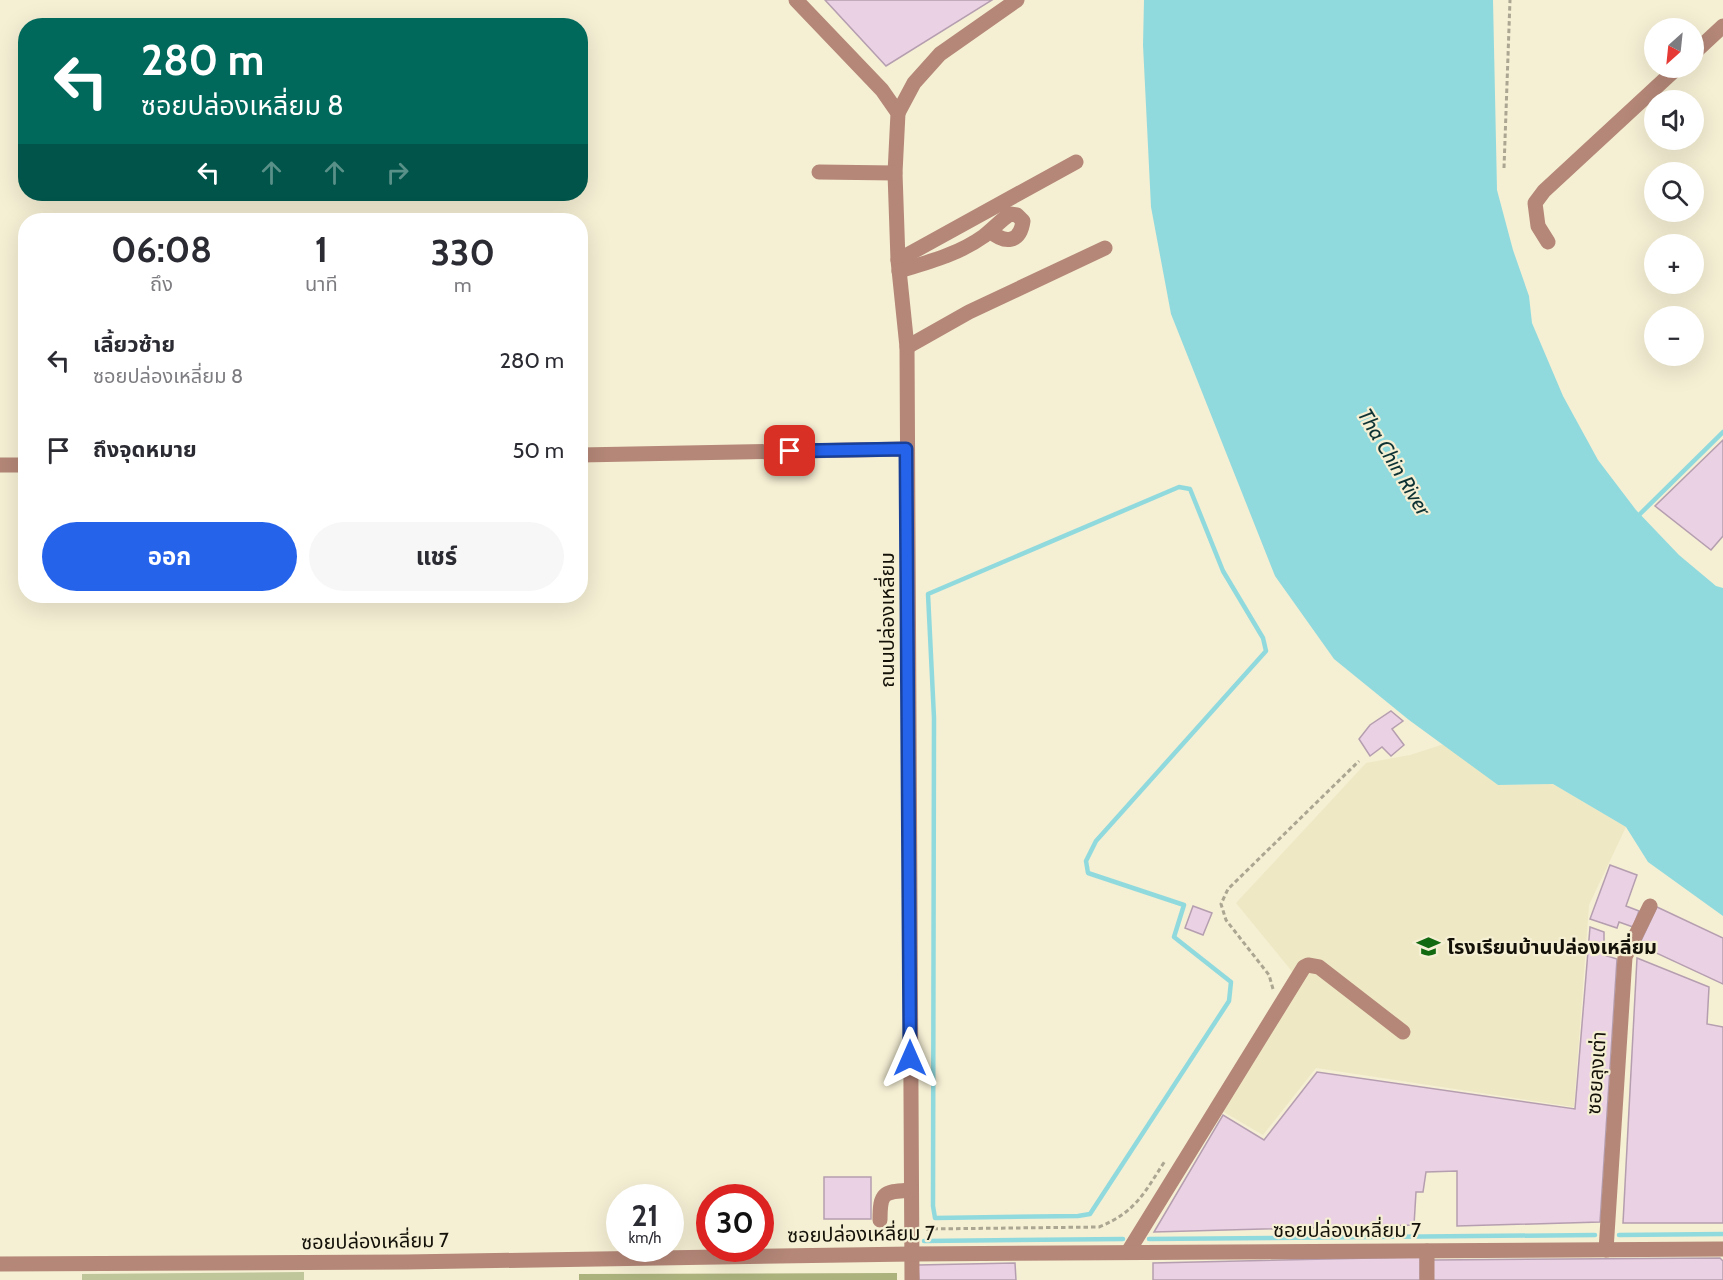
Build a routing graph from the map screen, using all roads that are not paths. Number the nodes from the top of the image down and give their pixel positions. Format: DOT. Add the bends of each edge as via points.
graph roads {
  1 [pos="796,0"];
  2 [pos="1017,0"];
  3 [pos="1723,26"];
  4 [pos="1704,44"];
  5 [pos="1666,78"];
  6 [pos="898,113"];
  7 [pos="1076,162"];
  8 [pos="819,172"];
  9 [pos="896,173"];
  10 [pos="990,231"];
  11 [pos="1548,242"];
  12 [pos="1105,248"];
  13 [pos="899,266"];
  14 [pos="907,346"];
  15 [pos="906,449"];
  16 [pos="588,454"];
  17 [pos="0,465"];
  18 [pos="18,465"];
  19 [pos="1650,906"];
  20 [pos="1403,1032"];
  21 [pos="911,1190"];
  22 [pos="880,1220"];
  23 [pos="1723,1249"];
  24 [pos="1606,1250"];
  25 [pos="1427,1251"];
  26 [pos="1128,1252"];
  27 [pos="912,1254"];
  28 [pos="0,1264"];
  29 [pos="74,1264"];
  30 [pos="72,1280"];
  31 [pos="912,1280"];
  32 [pos="1427,1280"];
  1 -- 6 [label="street" via="882,90"];
  2 -- 6 [label="street" via="940,54 914,83"];
  3 -- 4 [label="street"];
  5 -- 11 [label="street" via="1534,202 1538,226"];
  6 -- 9 [label="street, ถนนปล่องเหลี่ยม"];
  7 -- 13 [label="street"];
  8 -- 9 [label="street"];
  9 -- 13 [label="street, ถนนปล่องเหลี่ยม"];
  10 -- 13 [label="street" via="936,260"];
  12 -- 14 [label="street"];
  13 -- 14 [label="street, ถนนปล่องเหลี่ยม"];
  14 -- 15 [label="street, ถนนปล่องเหลี่ยม"];
  15 -- 16 [label="street"];
  15 -- 21 [label="street, ถนนปล่องเหลี่ยม"];
  17 -- 18 [label="street"];
  19 -- 24 [label="street, ซอยลุงเต่า" via="1625,957"];
  20 -- 26 [label="street" via="1319,967 1304,967"];
  21 -- 22 [label="street" via="884,1194"];
  21 -- 27 [label="street, ถนนปล่องเหลี่ยม"];
  23 -- 24 [label="street, ซอยปล่องเหลี่ยม 7"];
  24 -- 25 [label="street, ซอยปล่องเหลี่ยม 7"];
  25 -- 26 [label="street, ซอยปล่องเหลี่ยม 7"];
  25 -- 32 [label="street"];
  26 -- 27 [label="street, ซอยปล่องเหลี่ยม 7"];
  27 -- 29 [label="street, ซอยปล่องเหลี่ยม 7"];
  27 -- 31 [label="street, ถนนปล่องเหลี่ยม"];
  28 -- 29 [label="street, ซอยปล่องเหลี่ยม 7"];
  29 -- 30 [label="street"];
}
